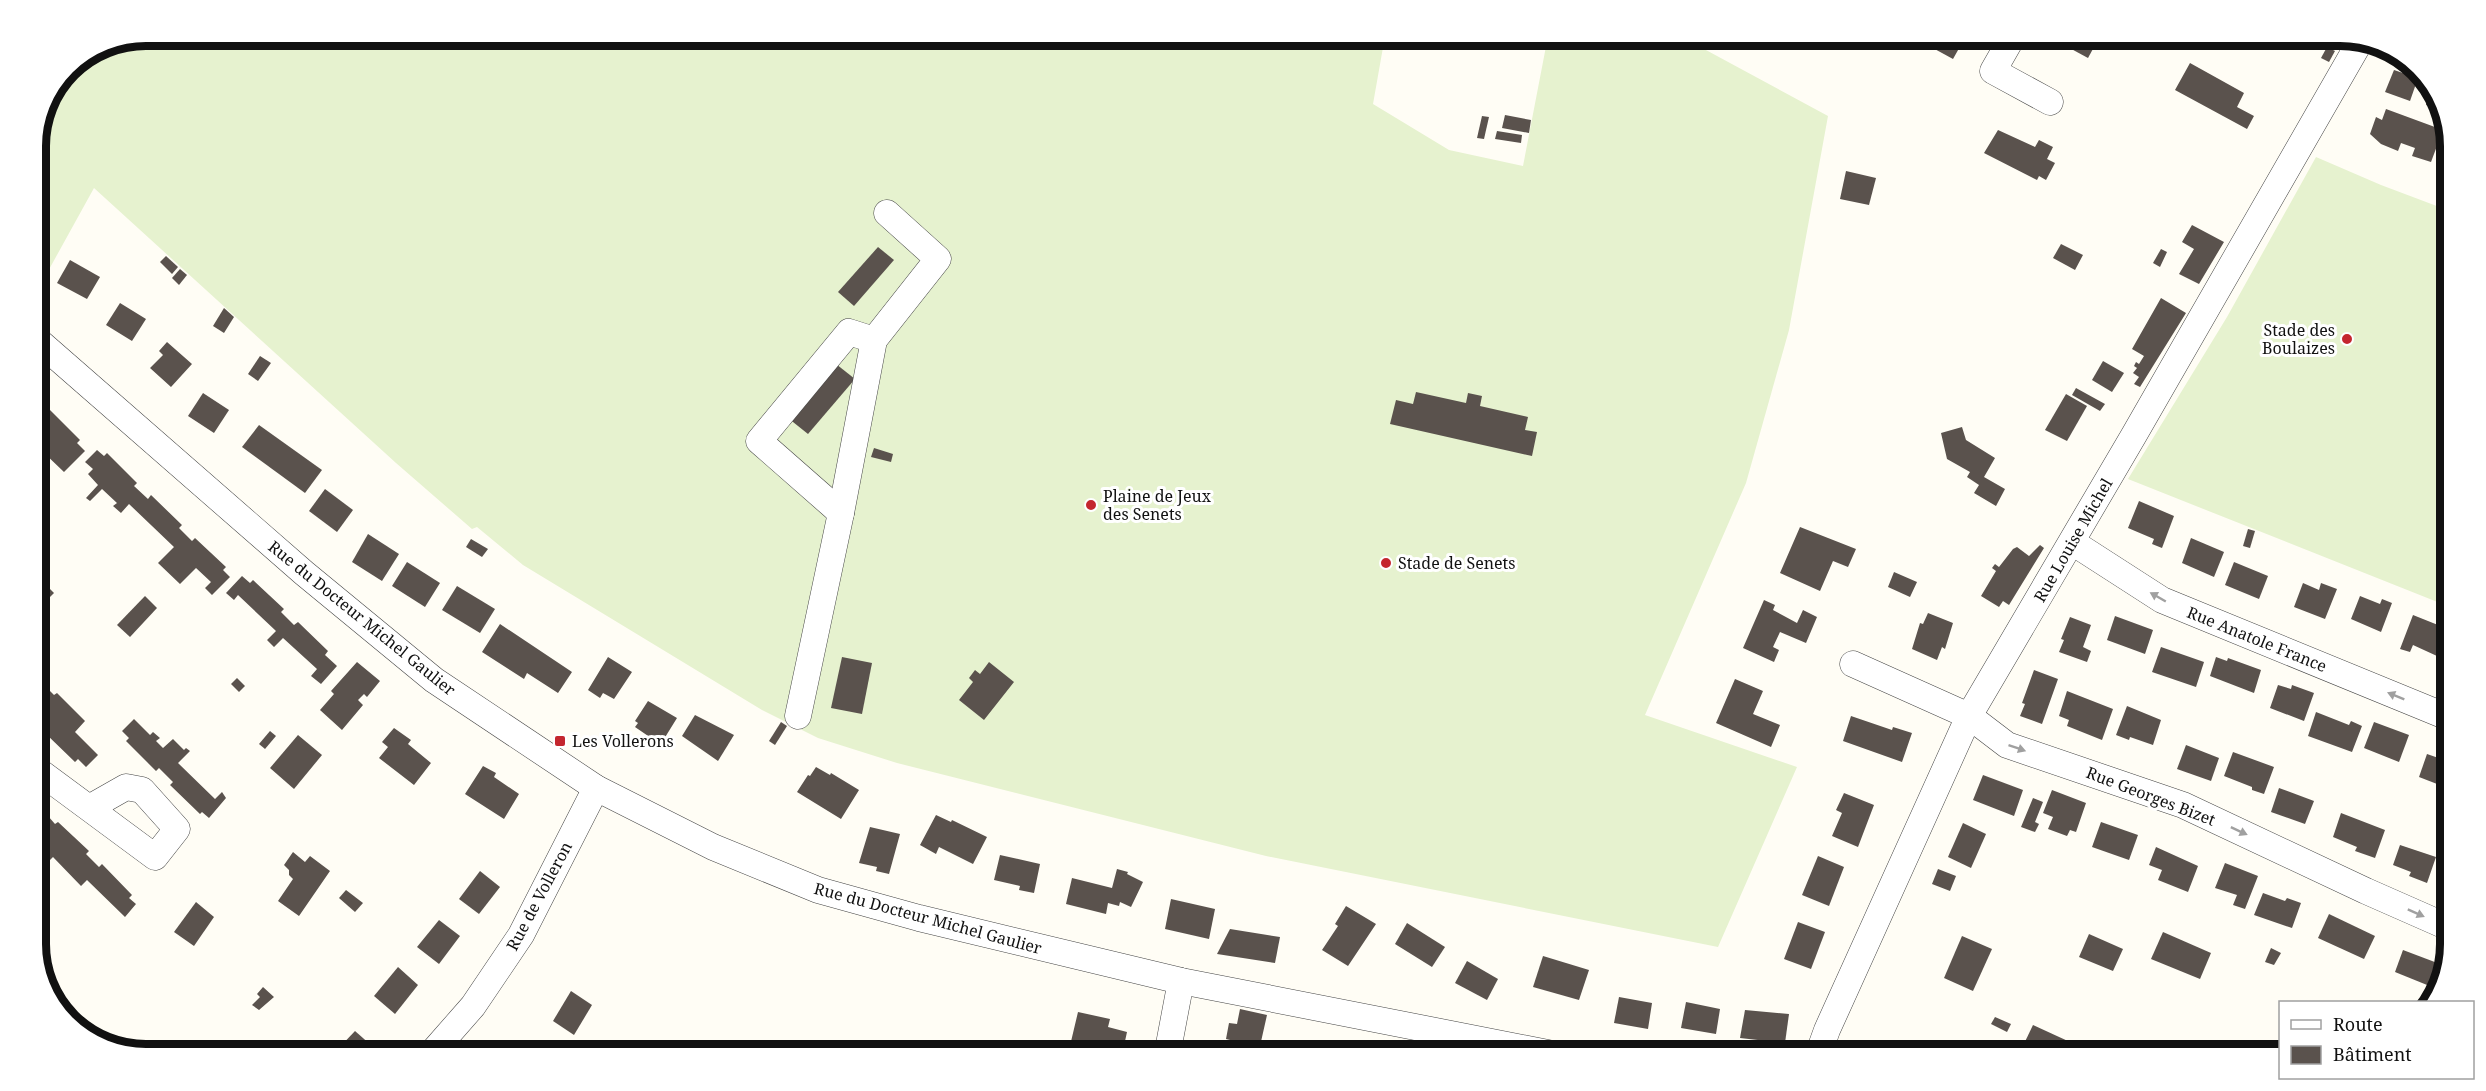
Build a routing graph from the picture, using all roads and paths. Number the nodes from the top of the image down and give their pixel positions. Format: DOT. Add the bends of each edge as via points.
graph roads {
  1 [pos="2007,46"];
  2 [pos="2357,48"];
  3 [pos="2050,102"];
  4 [pos="887,213"];
  5 [pos="874,340"];
  6 [pos="47,349"];
  7 [pos="841,513"];
  8 [pos="2072,542"];
  9 [pos="1853,664"];
  10 [pos="2440,714"];
  11 [pos="798,716"];
  12 [pos="1969,716"];
  13 [pos="47,777"];
  14 [pos="596,788"];
  15 [pos="89,808"];
  16 [pos="2440,923"];
  17 [pos="1181,981"];
  18 [pos="440,1044"];
  19 [pos="1169,1044"];
  20 [pos="1502,1044"];
  21 [pos="1822,1044"];
  1 -- 3 [label="street" via="1993,71"];
  2 -- 8 [label="street, Rue Louise Michel"];
  4 -- 5 [label="street" via="938,259"];
  5 -- 7 [label="street"];
  5 -- 7 [label="street" via="849,332 759,441"];
  6 -- 14 [label="street, Rue du Docteur Michel Gaulier" via="304,573 434,680"];
  7 -- 11 [label="street"];
  10 -- 8 [label="street, Rue Anatole France, one-way" via="2162,600"];
  8 -- 12 [label="street, Rue Louise Michel"];
  9 -- 12 [label="street, Rue Georges Bizet"];
  12 -- 16 [label="street, Rue Georges Bizet, one-way" via="2007,745 2183,805"];
  12 -- 21 [label="street, Rue Louise Michel"];
  13 -- 15 [label="street"];
  14 -- 17 [label="street, Rue du Docteur Michel Gaulier" via="713,847 818,890"];
  14 -- 18 [label="street, Rue de Volleron" via="521,935 473,1006"];
  17 -- 19 [label="street"];
  17 -- 20 [label="street, Rue du Docteur Michel Gaulier"];
}
